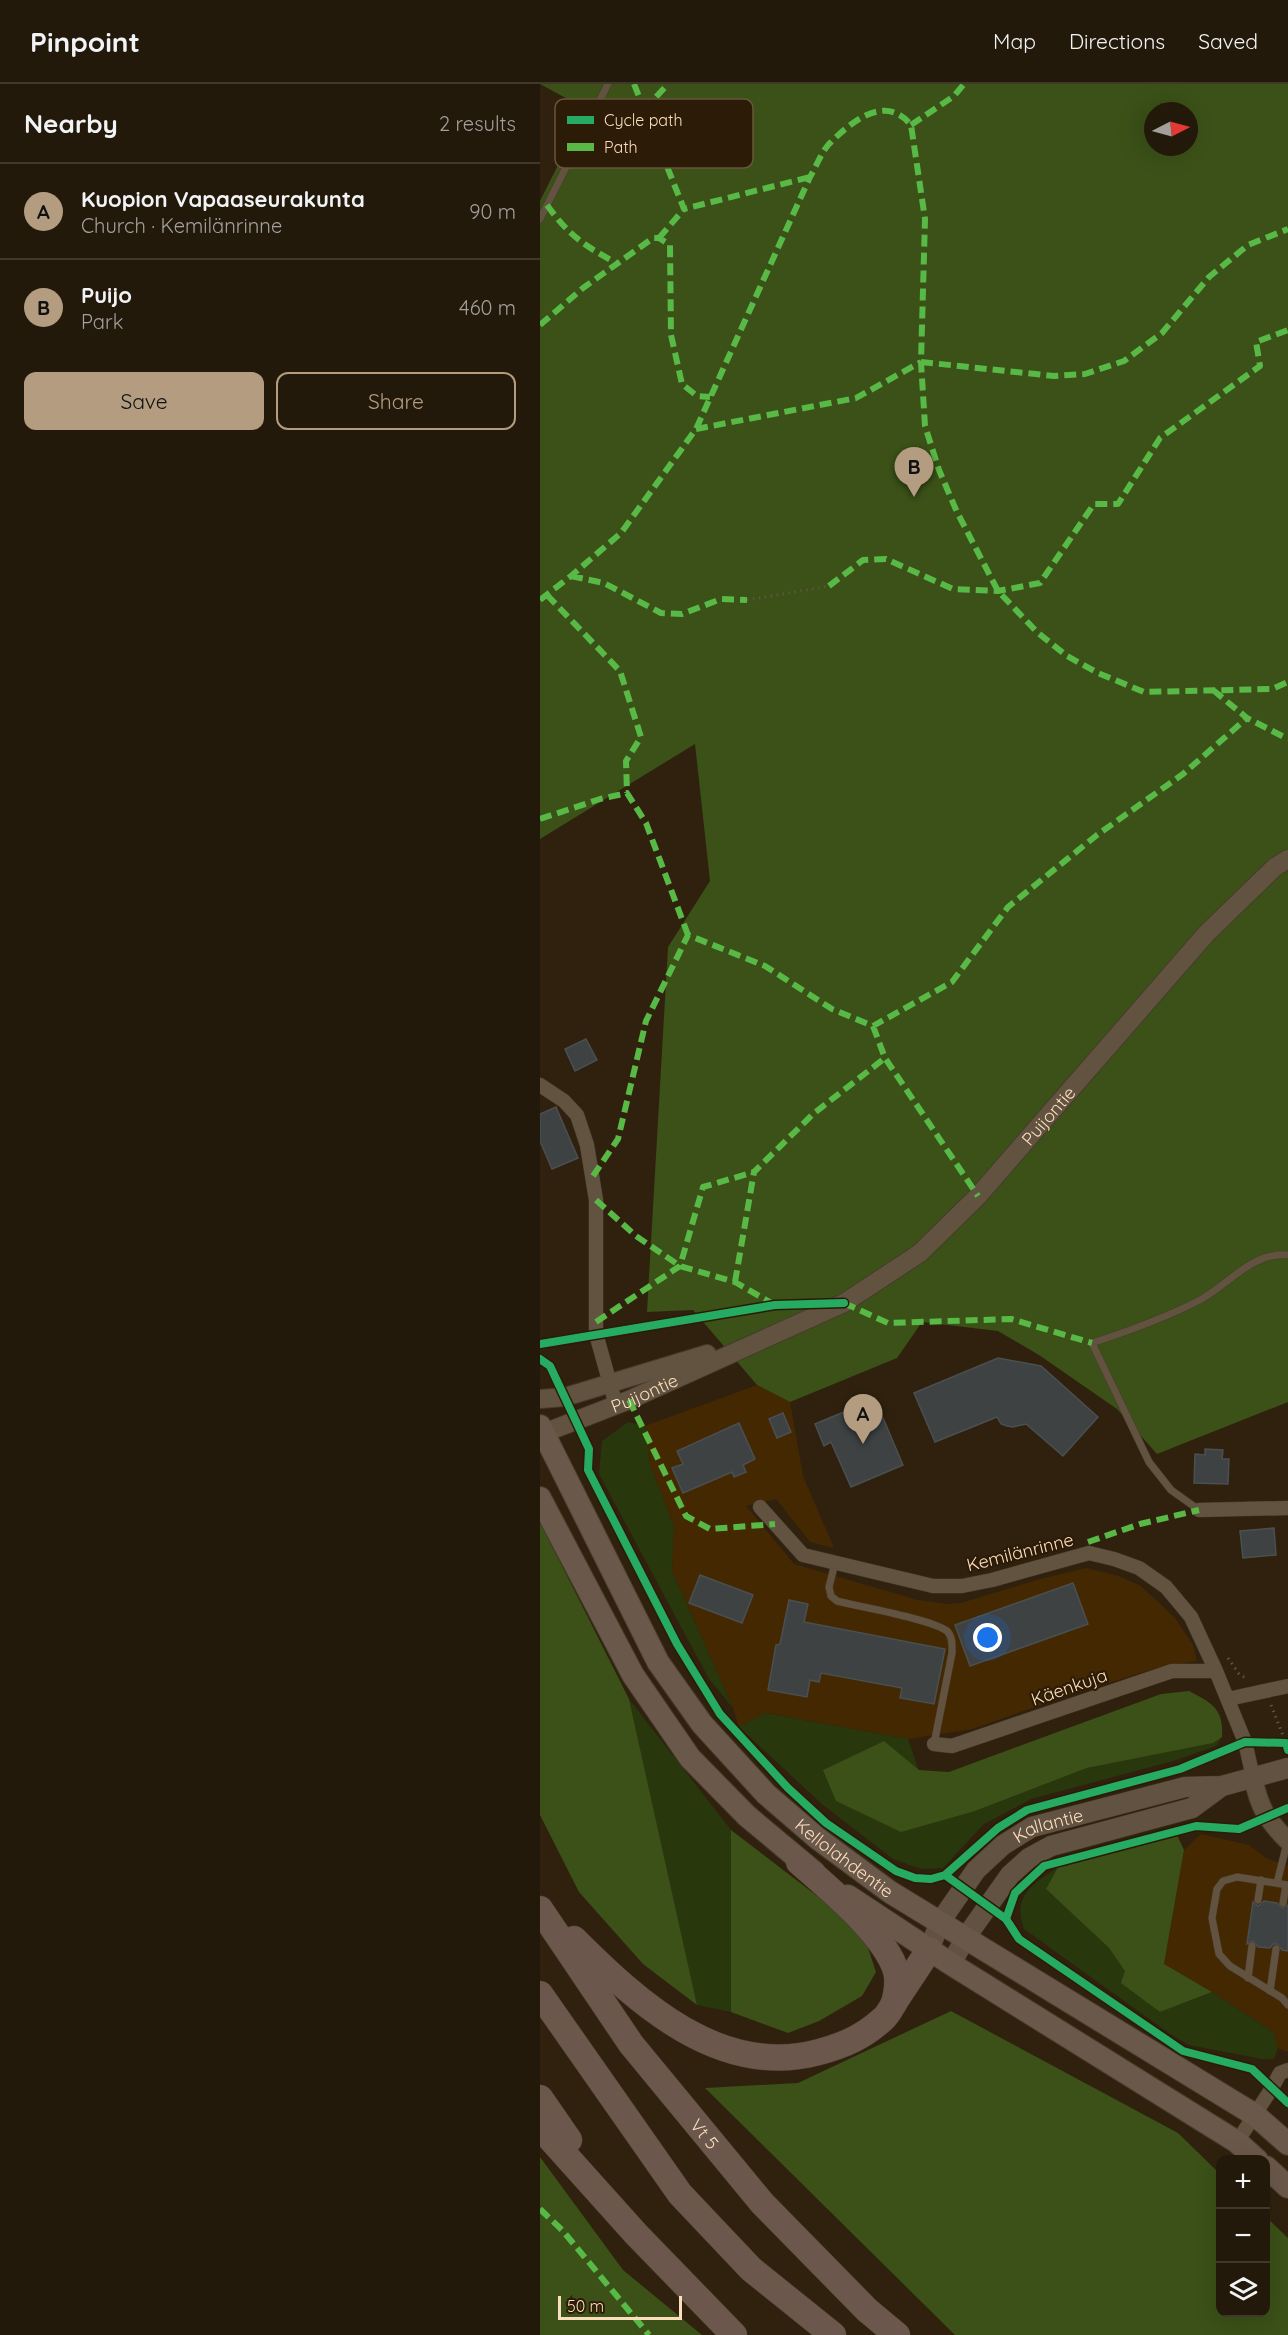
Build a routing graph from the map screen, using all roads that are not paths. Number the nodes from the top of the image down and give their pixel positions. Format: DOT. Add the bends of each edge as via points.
graph roads {
  1 [pos="608,84"];
  2 [pos="600,99"];
  3 [pos="566,168"];
  4 [pos="540,219"];
  5 [pos="1288,859"];
  6 [pos="540,1085"];
  7 [pos="1288,1255"];
  8 [pos="777,1333"];
  9 [pos="609,1384"];
  10 [pos="540,1399"];
  11 [pos="616,1405"];
  12 [pos="541,1431"];
  13 [pos="540,1498"];
  14 [pos="760,1507"];
  15 [pos="1288,1508"];
  16 [pos="1199,1510"];
  17 [pos="835,1563"];
  18 [pos="1216,1671"];
  19 [pos="1288,1686"];
  20 [pos="1228,1700"];
  21 [pos="934,1744"];
  22 [pos="1288,1768"];
  23 [pos="1253,1777"];
  24 [pos="1222,1786"];
  25 [pos="1288,1841"];
  26 [pos="799,1862"];
  27 [pos="1261,1880"];
  28 [pos="1277,1883"];
  29 [pos="1287,1885"];
  30 [pos="1258,1900"];
  31 [pos="1283,1903"];
  32 [pos="540,1907"];
  33 [pos="940,1922"];
  34 [pos="966,1937"];
  35 [pos="1252,1946"];
  36 [pos="1276,1949"];
  37 [pos="929,1950"];
  38 [pos="951,1964"];
  39 [pos="1248,1978"];
  40 [pos="1270,1991"];
  41 [pos="540,1994"];
  42 [pos="894,2003"];
  43 [pos="1288,2005"];
  44 [pos="1288,2070"];
  45 [pos="540,2098"];
  46 [pos="1255,2115"];
  47 [pos="540,2127"];
  48 [pos="1237,2142"];
  49 [pos="1288,2144"];
  50 [pos="1251,2155"];
  51 [pos="1270,2171"];
  52 [pos="1288,2187"];
  53 [pos="636,2234"];
  54 [pos="734,2335"];
  55 [pos="833,2335"];
  56 [pos="897,2335"];
  1 -- 2 [label="lane"];
  3 -- 4 [label="lane"];
  5 -- 8 [label="street, Puijontie" via="1206,934 978,1196 920,1253 844,1303"];
  6 -- 9 [label="street" via="564,1101 576,1115 587,1145 596,1200 596,1334"];
  7 -- 16 [label="lane" via="1262,1258 1200,1299 1133,1330 1092,1343 1149,1462 1171,1490"];
  8 -- 9 [label="street, Puijontie"];
  8 -- 11 [label="street, Puijontie"];
  9 -- 10 [label="street, Puijontie" via="565,1397"];
  9 -- 11 [label="street"];
  11 -- 12 [label="street, Puijontie"];
  12 -- 33 [label="main road, Kellolahdentie" via="658,1662 702,1724 766,1794 818,1838 890,1892"];
  13 -- 26 [label="main road, Kellolahdentie" via="633,1675 690,1758"];
  14 -- 17 [label="street, Kemilänrinne" via="804,1555"];
  15 -- 16 [label="street"];
  17 -- 18 [label="street, Kemilänrinne" via="933,1586 962,1586 1089,1553 1114,1559 1139,1568 1166,1587 1191,1617"];
  17 -- 21 [label="lane" via="829,1587 837,1601 932,1624 948,1632 952,1653"];
  18 -- 20 [label="street, Kemilänrinne"];
  18 -- 21 [label="street, Käenkuja" via="1172,1671 952,1746"];
  19 -- 20 [label="street"];
  20 -- 23 [label="street, Kemilänrinne" via="1245,1742"];
  22 -- 23 [label="main road, Kallantie"];
  23 -- 24 [label="main road, Kallantie"];
  23 -- 25 [label="street" via="1266,1818"];
  24 -- 33 [label="main road, Kallantie" via="1185,1786 1032,1827 1003,1845 976,1870"];
  24 -- 34 [label="main road, Kallantie" via="1192,1808 1051,1846 1029,1858 1010,1875"];
  25 -- 28 [label="lane"];
  26 -- 37 [label="main road, Kellolahdentie"];
  26 -- 42 [label="highway" via="878,1939 897,1979"];
  27 -- 28 [label="lane"];
  27 -- 30 [label="lane"];
  27 -- 39 [label="lane" via="1237,1877 1223,1881 1217,1889 1212,1918 1219,1954"];
  28 -- 29 [label="lane"];
  29 -- 31 [label="lane"];
  32 -- 42 [label="highway" via="654,2011 711,2043 744,2055 772,2059 805,2056 848,2044 885,2018"];
  32 -- 56 [label="highway, Vt 5" via="630,2044 762,2203 867,2310"];
  33 -- 34 [label="main road, Kellolahdentie"];
  33 -- 37 [label="main road, Kallantie"];
  34 -- 38 [label="main road, Kallantie"];
  34 -- 46 [label="main road, Kellolahdentie"];
  35 -- 39 [label="lane"];
  36 -- 40 [label="lane"];
  37 -- 38 [label="main road, Kellolahdentie"];
  37 -- 42 [label="highway"];
  38 -- 48 [label="main road, Kellolahdentie"];
  39 -- 40 [label="lane"];
  40 -- 43 [label="lane"];
  41 -- 55 [label="highway" via="680,2194 751,2269"];
  44 -- 46 [label="street" via="1280,2073"];
  45 -- 53 [label="highway"];
  46 -- 48 [label="street"];
  46 -- 49 [label="main road, Kellolahdentie"];
  47 -- 53 [label="highway"];
  48 -- 50 [label="main road, Kellolahdentie"];
  51 -- 52 [label="main road"];
  53 -- 54 [label="highway"];
}
